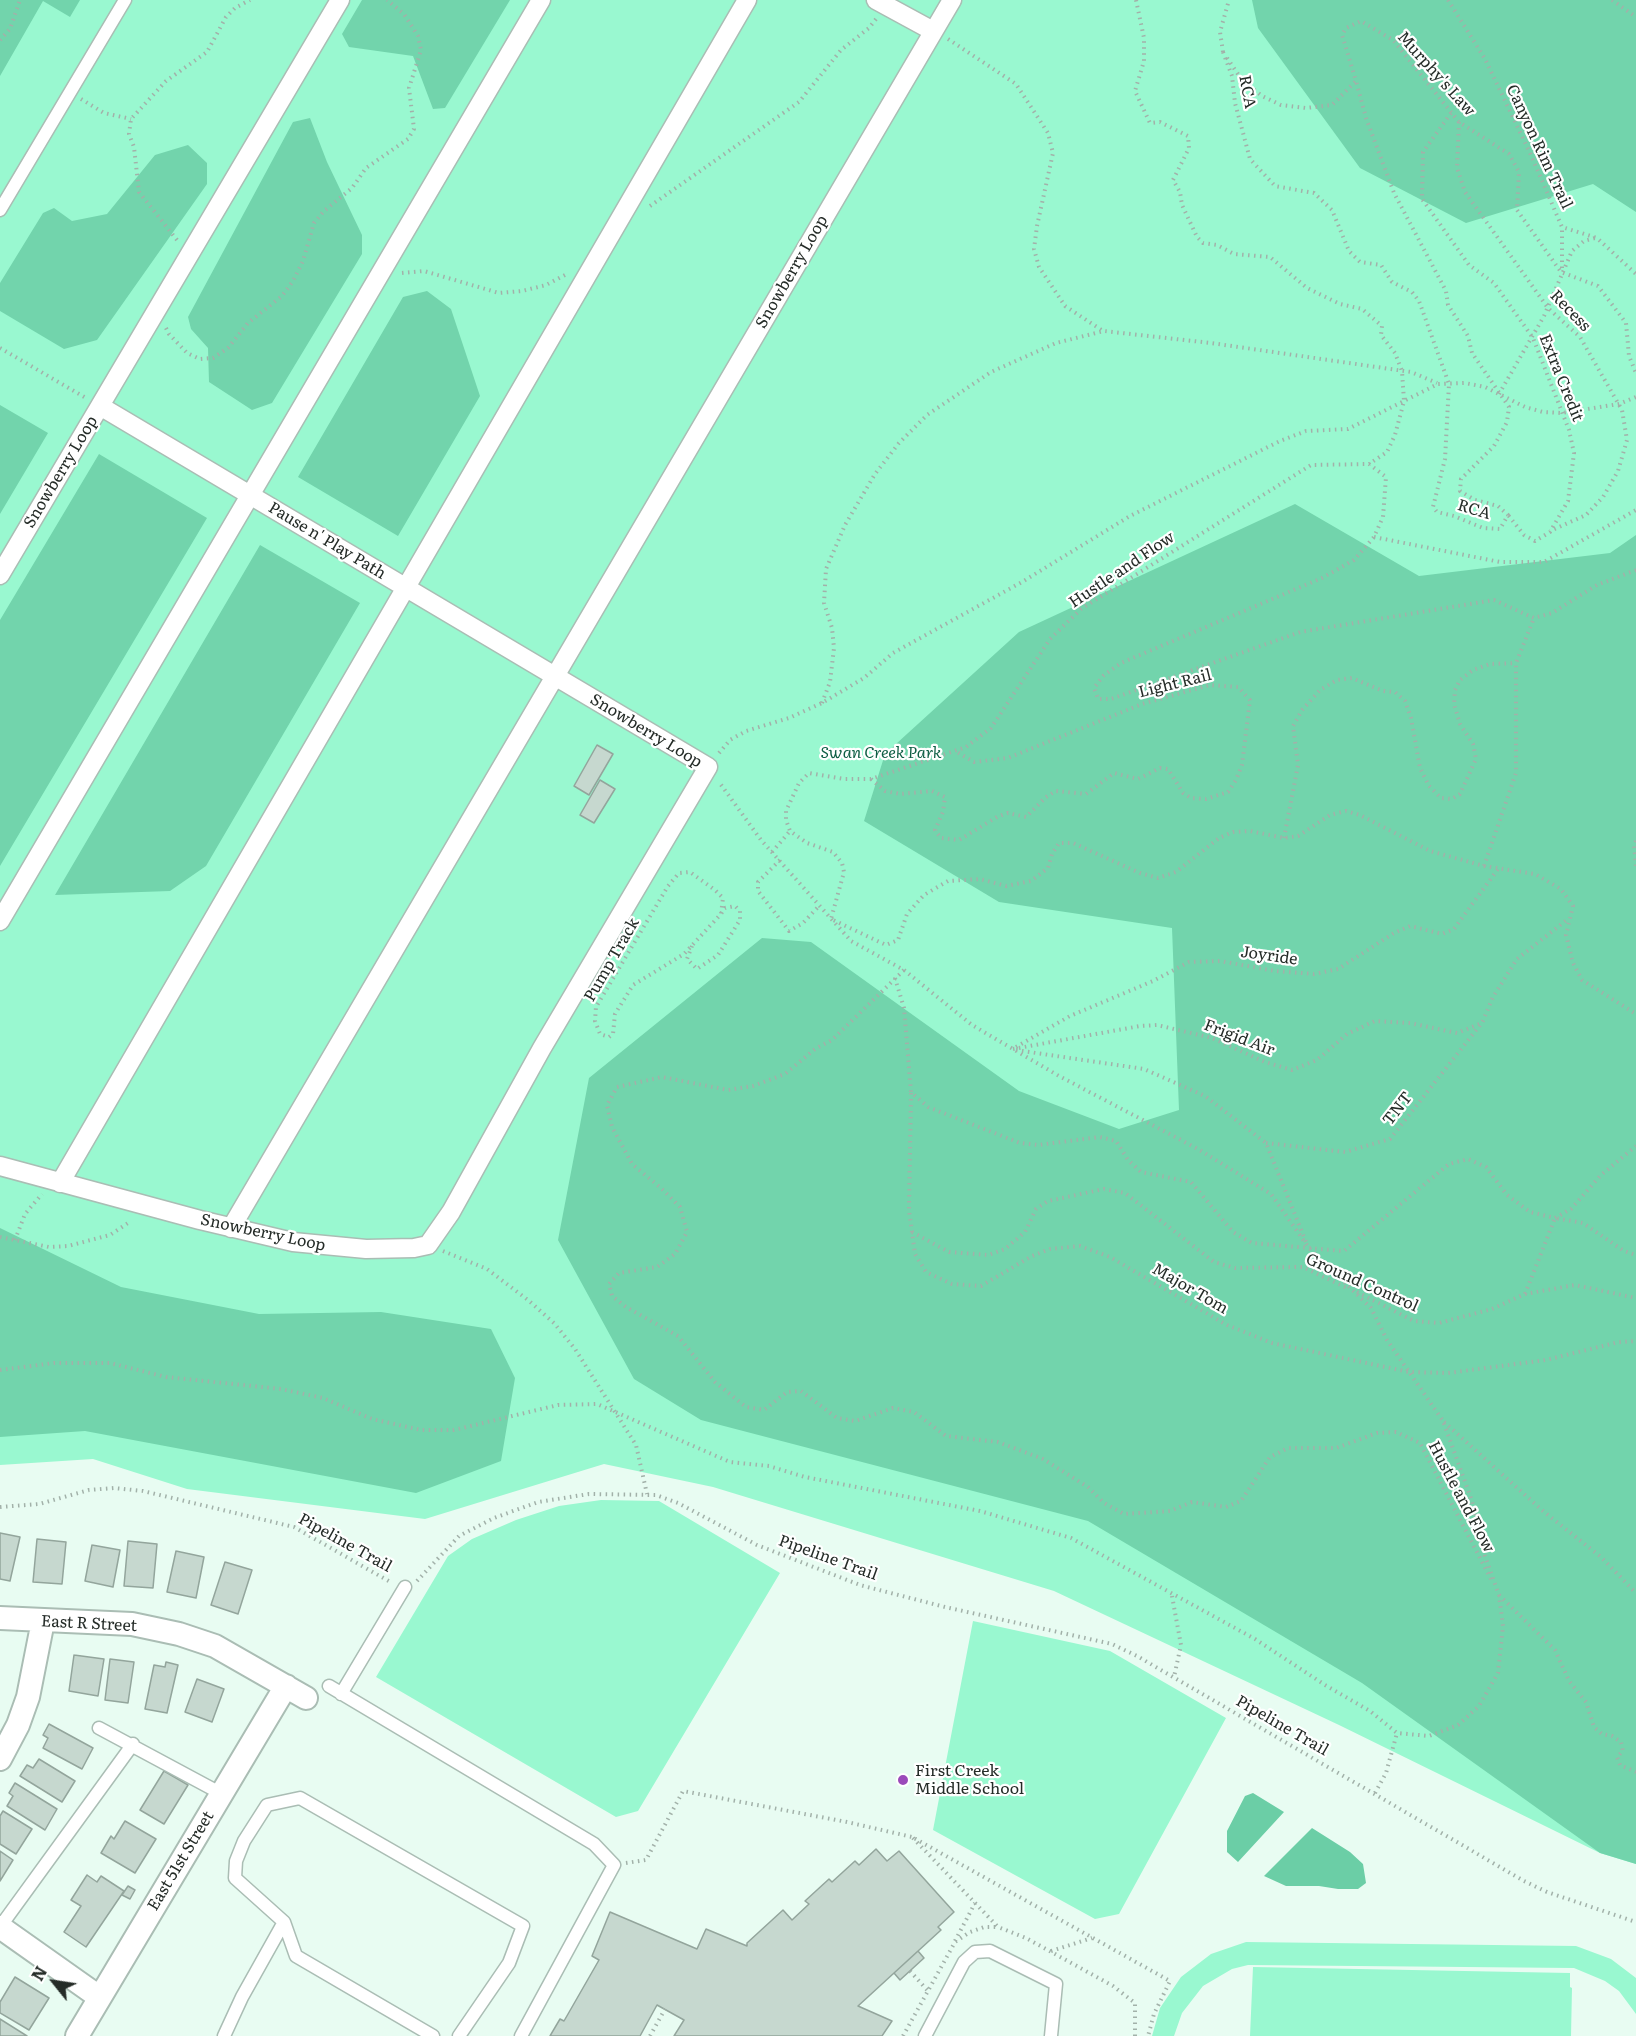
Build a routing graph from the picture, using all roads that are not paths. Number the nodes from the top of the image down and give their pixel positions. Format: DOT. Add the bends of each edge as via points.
graph roads {
  1 [pos="125,0"];
  2 [pos="340,0"];
  3 [pos="541,0"];
  4 [pos="747,0"];
  5 [pos="876,0"];
  6 [pos="952,0"];
  7 [pos="933,31"];
  8 [pos="0,210"];
  9 [pos="100,406"];
  10 [pos="250,495"];
  11 [pos="0,574"];
  12 [pos="406,587"];
  13 [pos="555,676"];
  14 [pos="0,921"];
  15 [pos="0,1166"];
  16 [pos="60,1183"];
  17 [pos="231,1228"];
  18 [pos="405,1587"];
  19 [pos="0,1618"];
  20 [pos="43,1621"];
  21 [pos="286,1686"];
  22 [pos="328,1686"];
  23 [pos="341,1694"];
  24 [pos="306,1698"];
  25 [pos="99,1728"];
  26 [pos="133,1744"];
  27 [pos="0,1759"];
  28 [pos="222,1794"];
  29 [pos="284,1922"];
  30 [pos="0,1927"];
  31 [pos="99,1997"];
  32 [pos="77,2036"];
  33 [pos="224,2036"];
  34 [pos="433,2036"];
  35 [pos="459,2036"];
  36 [pos="521,2036"];
  37 [pos="925,2036"];
  38 [pos="1051,2036"];
  1 -- 8 [label="lane"];
  2 -- 9 [label="street"];
  3 -- 10 [label="street"];
  4 -- 12 [label="street"];
  5 -- 7 [label="street"];
  6 -- 7 [label="street, Snowberry Loop"];
  7 -- 13 [label="street, Snowberry Loop"];
  9 -- 10 [label="street, Pause n' Play Path"];
  9 -- 11 [label="street, Snowberry Loop"];
  10 -- 12 [label="street, Pause n' Play Path"];
  10 -- 14 [label="street"];
  12 -- 13 [label="street, Pause n' Play Path"];
  12 -- 16 [label="street"];
  13 -- 17 [label="street"];
  13 -- 17 [label="street, Snowberry Loop" via="708,767 450,1212 428,1245 414,1248 366,1250 322,1246"];
  15 -- 16 [label="street, Snowberry Loop"];
  16 -- 17 [label="street, Snowberry Loop"];
  18 -- 23 [label="lane"];
  19 -- 20 [label="street, East R Street"];
  20 -- 21 [label="street, East R Street" via="132,1624 179,1634 215,1646"];
  20 -- 27 [label="street" via="27,1697"];
  21 -- 24 [label="street, East R Street"];
  21 -- 28 [label="street, East 51st Street"];
  22 -- 23 [label="lane"];
  23 -- 36 [label="lane" via="594,1844 614,1865"];
  25 -- 26 [label="lane"];
  26 -- 28 [label="lane"];
  26 -- 30 [label="lane"];
  28 -- 31 [label="street, East 51st Street"];
  29 -- 33 [label="lane"];
  29 -- 34 [label="lane" via="296,1956"];
  29 -- 35 [label="lane" via="235,1878 236,1861 267,1805 300,1798 523,1926 509,1963"];
  30 -- 31 [label="street"];
  31 -- 32 [label="street, East 51st Street"];
  37 -- 38 [label="lane" via="964,1962 975,1952 990,1950 1056,1984"];
}
